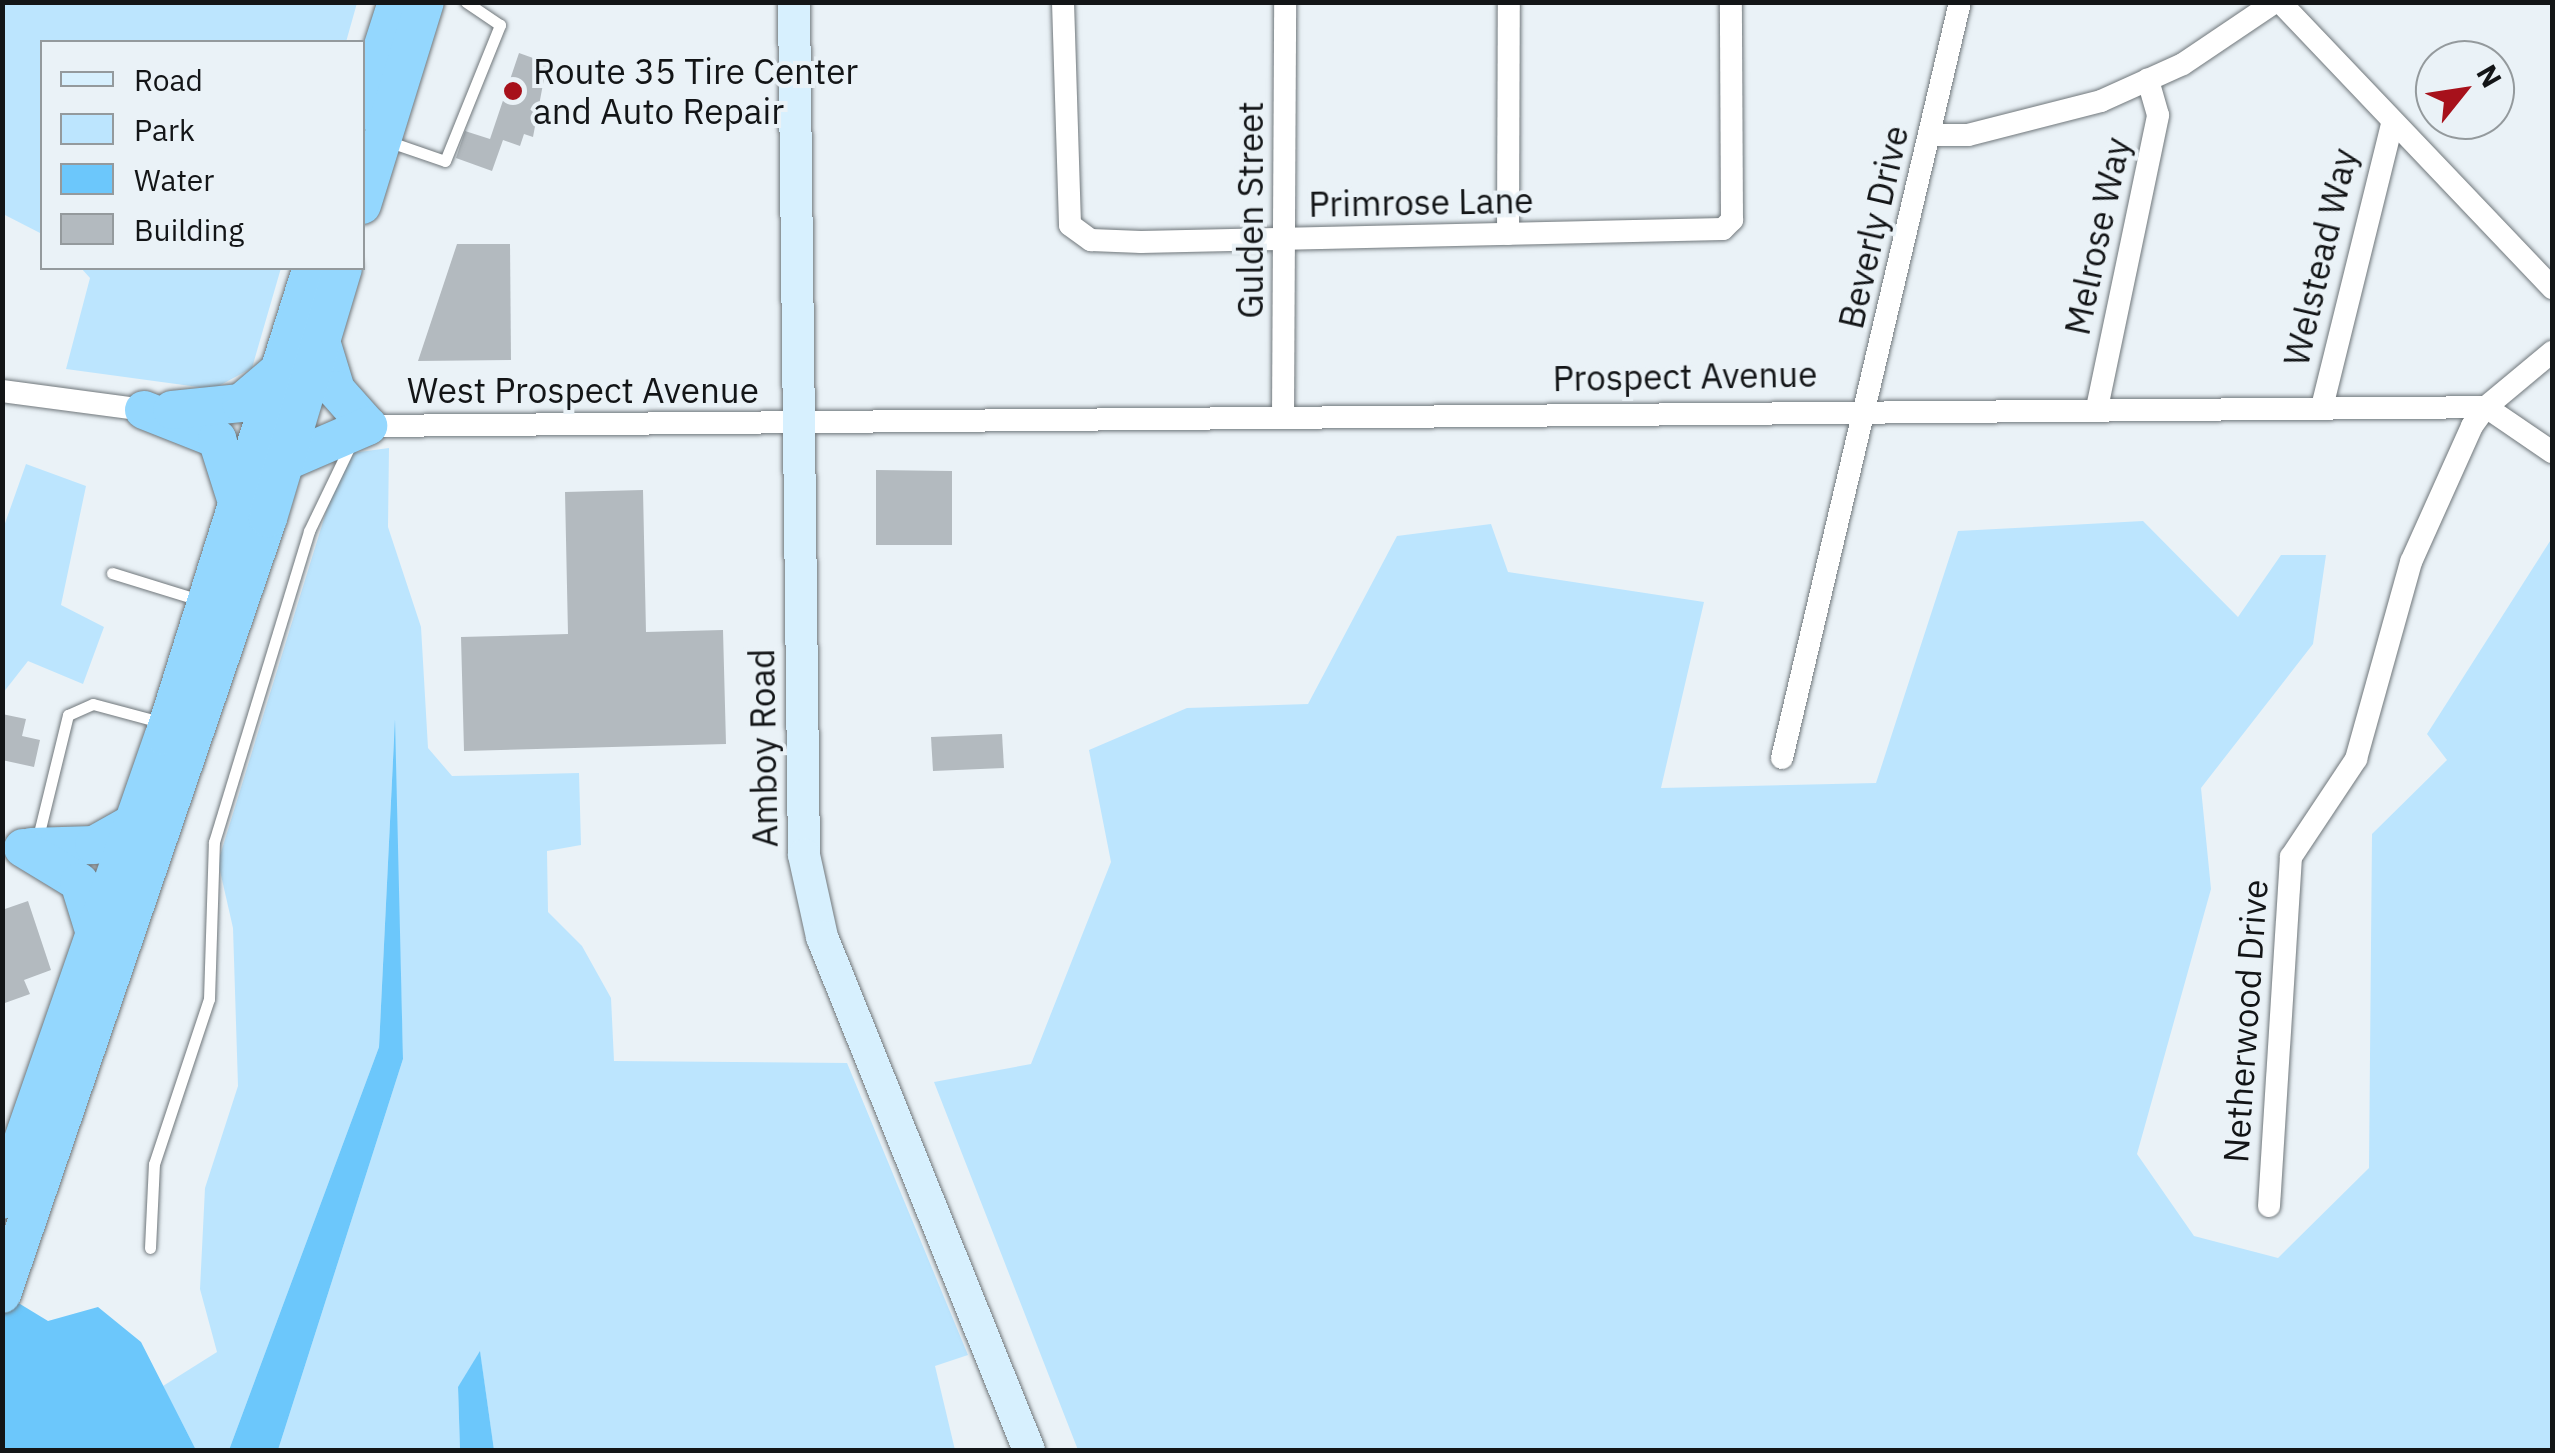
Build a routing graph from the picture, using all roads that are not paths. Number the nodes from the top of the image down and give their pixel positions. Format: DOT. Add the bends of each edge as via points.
graph roads {
  1 [pos="397,2"];
  2 [pos="425,2"];
  3 [pos="466,2"];
  4 [pos="794,2"];
  5 [pos="1062,2"];
  6 [pos="1285,2"];
  7 [pos="1509,2"];
  8 [pos="1730,2"];
  9 [pos="1960,2"];
  10 [pos="2278,2"];
  11 [pos="2148,79"];
  12 [pos="2392,124"];
  13 [pos="373,125"];
  14 [pos="1930,135"];
  15 [pos="365,183"];
  16 [pos="1508,234"];
  17 [pos="1286,240"];
  18 [pos="311,270"];
  19 [pos="342,270"];
  20 [pos="2552,288"];
  21 [pos="321,341"];
  22 [pos="2552,352"];
  23 [pos="281,369"];
  24 [pos="2,390"];
  25 [pos="2322,407"];
  26 [pos="2486,407"];
  27 [pos="2097,408"];
  28 [pos="1866,409"];
  29 [pos="144,410"];
  30 [pos="1284,418"];
  31 [pos="798,425"];
  32 [pos="368,426"];
  33 [pos="2552,452"];
  34 [pos="282,463"];
  35 [pos="238,507"];
  36 [pos="112,573"];
  37 [pos="208,602"];
  38 [pos="168,724"];
  39 [pos="1782,758"];
  40 [pos="135,822"];
  41 [pos="21,849"];
  42 [pos="96,937"];
  43 [pos="2,1200"];
  44 [pos="2268,1206"];
  45 [pos="150,1248"];
  46 [pos="8,1277"];
  47 [pos="1029,1450"];
  1 -- 13 [label="highway"];
  2 -- 13 [label="highway"];
  3 -- 13 [label="lane" via="500,24 446,161"];
  4 -- 31 [label="main road, Amboy Road"];
  5 -- 17 [label="street, Primrose Lane" via="1068,219 1076,234"];
  6 -- 17 [label="street, Gulden Street"];
  7 -- 16 [label="street"];
  8 -- 16 [label="street, Primrose Lane" via="1729,225"];
  9 -- 14 [label="street, Beverly Drive"];
  10 -- 11 [label="street"];
  10 -- 12 [label="street"];
  11 -- 14 [label="street" via="2032,122"];
  11 -- 27 [label="street, Melrose Way" via="2158,115"];
  12 -- 20 [label="street"];
  12 -- 25 [label="street, Welstead Way"];
  13 -- 15 [label="highway"];
  14 -- 28 [label="street, Beverly Drive"];
  16 -- 17 [label="street, Primrose Lane"];
  17 -- 30 [label="street, Gulden Street"];
  18 -- 23 [label="highway"];
  19 -- 21 [label="highway"];
  21 -- 32 [label="highway" via="336,390"];
  21 -- 34 [label="highway"];
  22 -- 26 [label="street"];
  23 -- 29 [label="highway" via="225,409"];
  23 -- 35 [label="highway"];
  24 -- 29 [label="street"];
  25 -- 26 [label="street, Prospect Avenue"];
  25 -- 27 [label="street, Prospect Avenue"];
  26 -- 33 [label="street"];
  26 -- 44 [label="street, Netherwood Drive" via="2410,562 2356,759 2291,857"];
  27 -- 28 [label="street, Prospect Avenue"];
  28 -- 30 [label="street, Prospect Avenue"];
  28 -- 39 [label="street, Beverly Drive"];
  29 -- 35 [label="highway" via="216,439"];
  30 -- 31 [label="street, Prospect Avenue"];
  31 -- 32 [label="street, West Prospect Avenue"];
  31 -- 47 [label="main road, Amboy Road" via="804,855 812,902"];
  32 -- 34 [label="highway"];
  32 -- 45 [label="lane" via="323,491 214,842 209,999 154,1164"];
  34 -- 46 [label="highway"];
  35 -- 37 [label="highway"];
  36 -- 37 [label="lane"];
  37 -- 38 [label="highway"];
  38 -- 40 [label="highway"];
  38 -- 41 [label="lane" via="93,704 68,715"];
  40 -- 41 [label="highway" via="94,845"];
  40 -- 42 [label="highway"];
  41 -- 42 [label="highway" via="70,872"];
  42 -- 43 [label="highway"];
}
